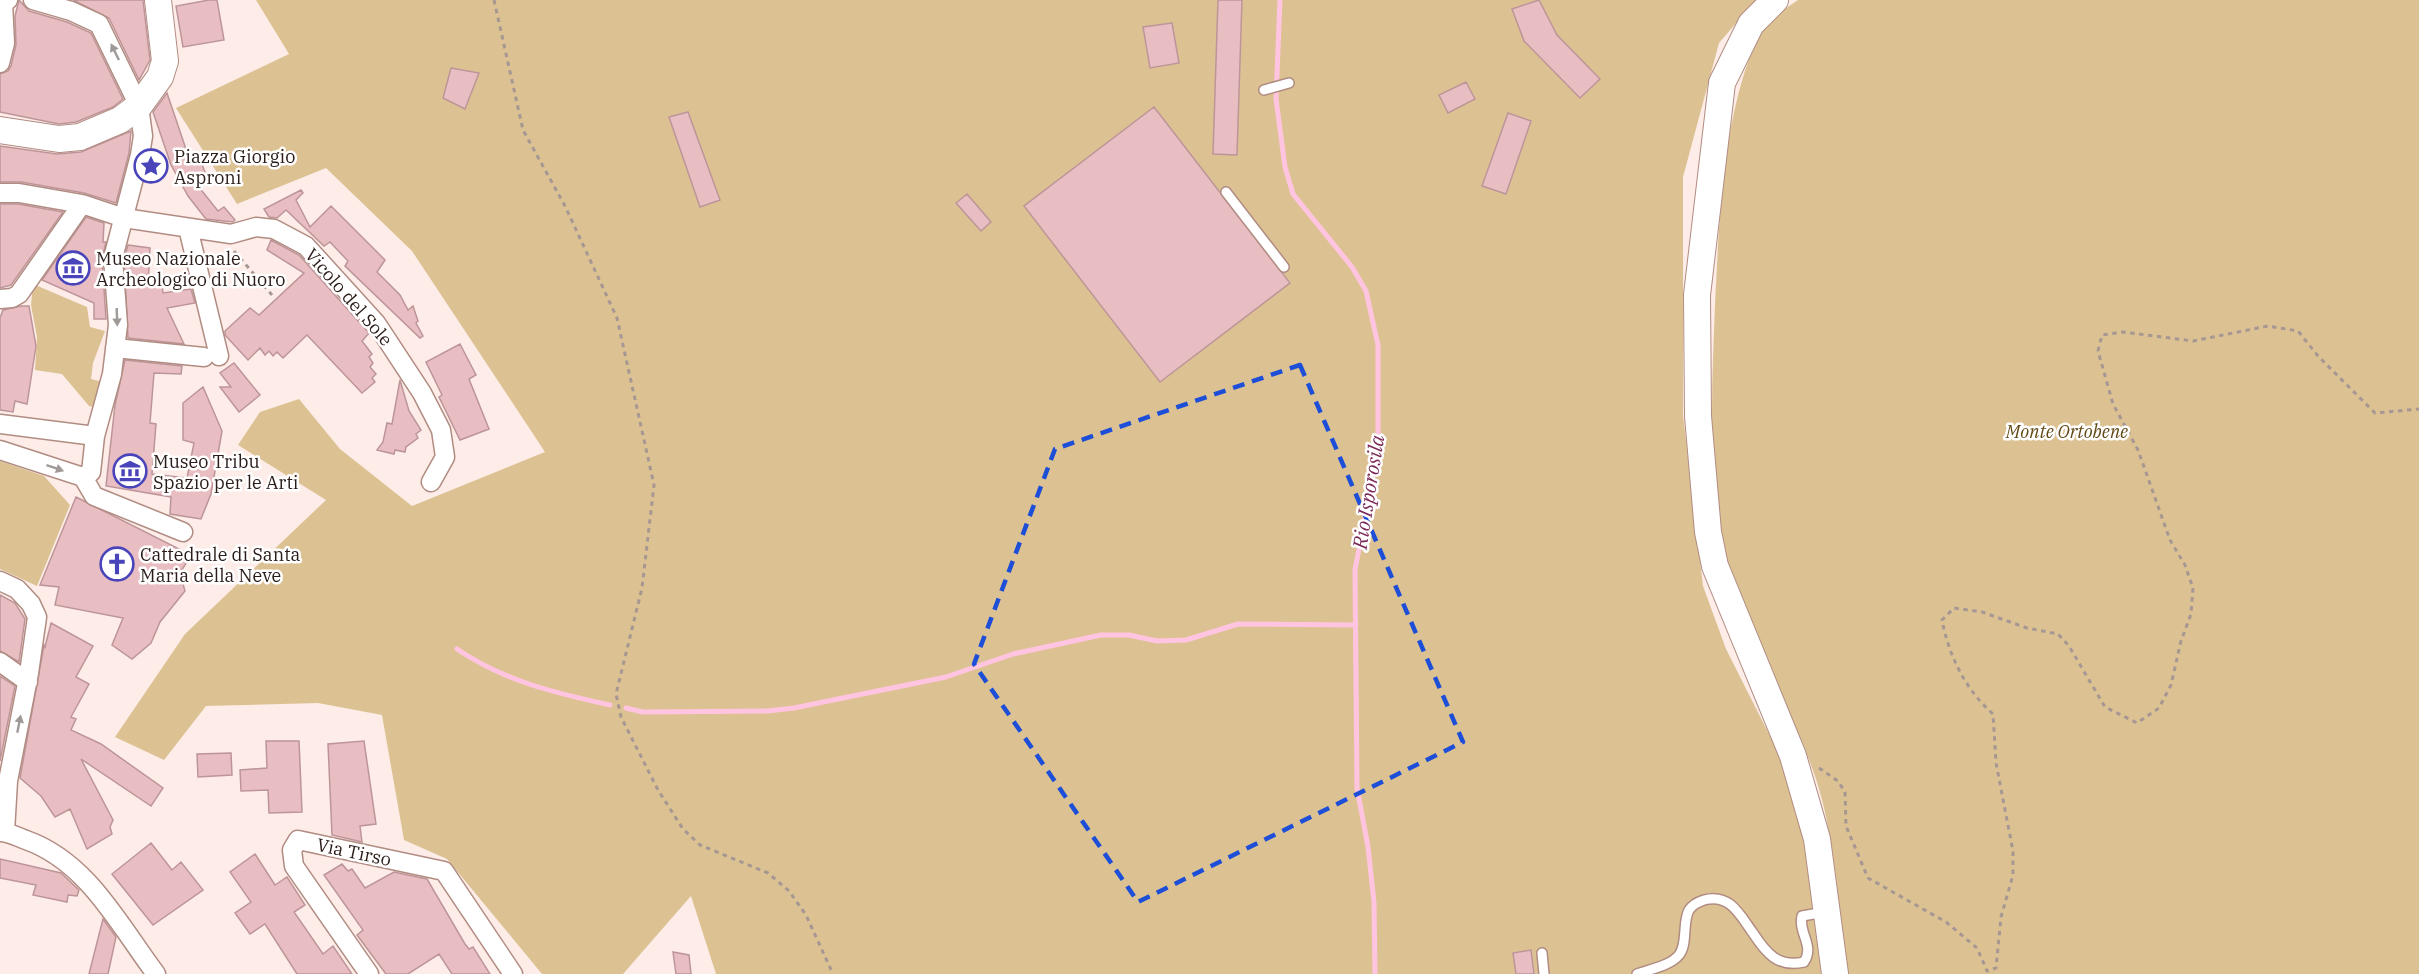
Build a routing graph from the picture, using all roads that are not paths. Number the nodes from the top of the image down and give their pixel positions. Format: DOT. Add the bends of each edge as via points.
graph roads {
  1 [pos="8,0"];
  2 [pos="33,0"];
  3 [pos="158,0"];
  4 [pos="1775,0"];
  5 [pos="0,63"];
  6 [pos="1289,83"];
  7 [pos="1264,90"];
  8 [pos="139,106"];
  9 [pos="0,130"];
  10 [pos="1226,192"];
  11 [pos="0,193"];
  12 [pos="81,204"];
  13 [pos="124,218"];
  14 [pos="188,228"];
  15 [pos="1284,267"];
  16 [pos="0,299"];
  17 [pos="115,348"];
  18 [pos="0,424"];
  19 [pos="95,436"];
  20 [pos="0,450"];
  21 [pos="83,477"];
  22 [pos="431,482"];
  23 [pos="183,532"];
  24 [pos="0,581"];
  25 [pos="0,662"];
  26 [pos="28,682"];
  27 [pos="3,832"];
  28 [pos="1827,912"];
  29 [pos="1542,953"];
  30 [pos="156,974"];
  31 [pos="369,974"];
  32 [pos="513,974"];
  33 [pos="1544,974"];
  34 [pos="1637,974"];
  35 [pos="1835,974"];
  1 -- 5 [label="street" via="3,3 5,44"];
  8 -- 2 [label="street, one-way" via="99,24"];
  3 -- 8 [label="main road" via="165,61 160,76"];
  4 -- 28 [label="main road" via="1751,24 1722,83 1696,295 1698,416 1708,531 1715,566 1793,756 1817,839"];
  6 -- 7 [label="lane"];
  8 -- 9 [label="main road" via="120,120 80,137 59,139"];
  8 -- 13 [label="street" via="140,155"];
  10 -- 15 [label="lane"];
  11 -- 12 [label="street, Vicolo del Sole"];
  12 -- 13 [label="street, Vicolo del Sole"];
  12 -- 16 [label="street" via="19,294"];
  13 -- 14 [label="street, Vicolo del Sole"];
  13 -- 17 [label="street, one-way" via="113,258 118,325"];
  14 -- 17 [label="street" via="212,356"];
  14 -- 22 [label="street, Vicolo del Sole" via="231,234 256,227 274,229 306,246 376,323 422,393 441,429 445,457"];
  17 -- 19 [label="street"];
  18 -- 19 [label="street"];
  19 -- 21 [label="street" via="91,472"];
  20 -- 21 [label="street, one-way"];
  21 -- 23 [label="street" via="94,496"];
  24 -- 26 [label="street" via="17,589 32,604 37,616"];
  25 -- 26 [label="street"];
  27 -- 26 [label="street, one-way" via="8,781"];
  27 -- 30 [label="street" via="33,842 83,875"];
  28 -- 34 [label="lane" via="1802,916 1799,927 1809,955 1804,962 1783,963 1768,956 1735,908 1724,899 1710,898 1696,903 1689,911 1680,954 1670,962"];
  28 -- 35 [label="main road"];
  29 -- 33 [label="lane"];
  31 -- 32 [label="street, Via Tirso" via="294,866 292,850 298,840 444,871"];
}
